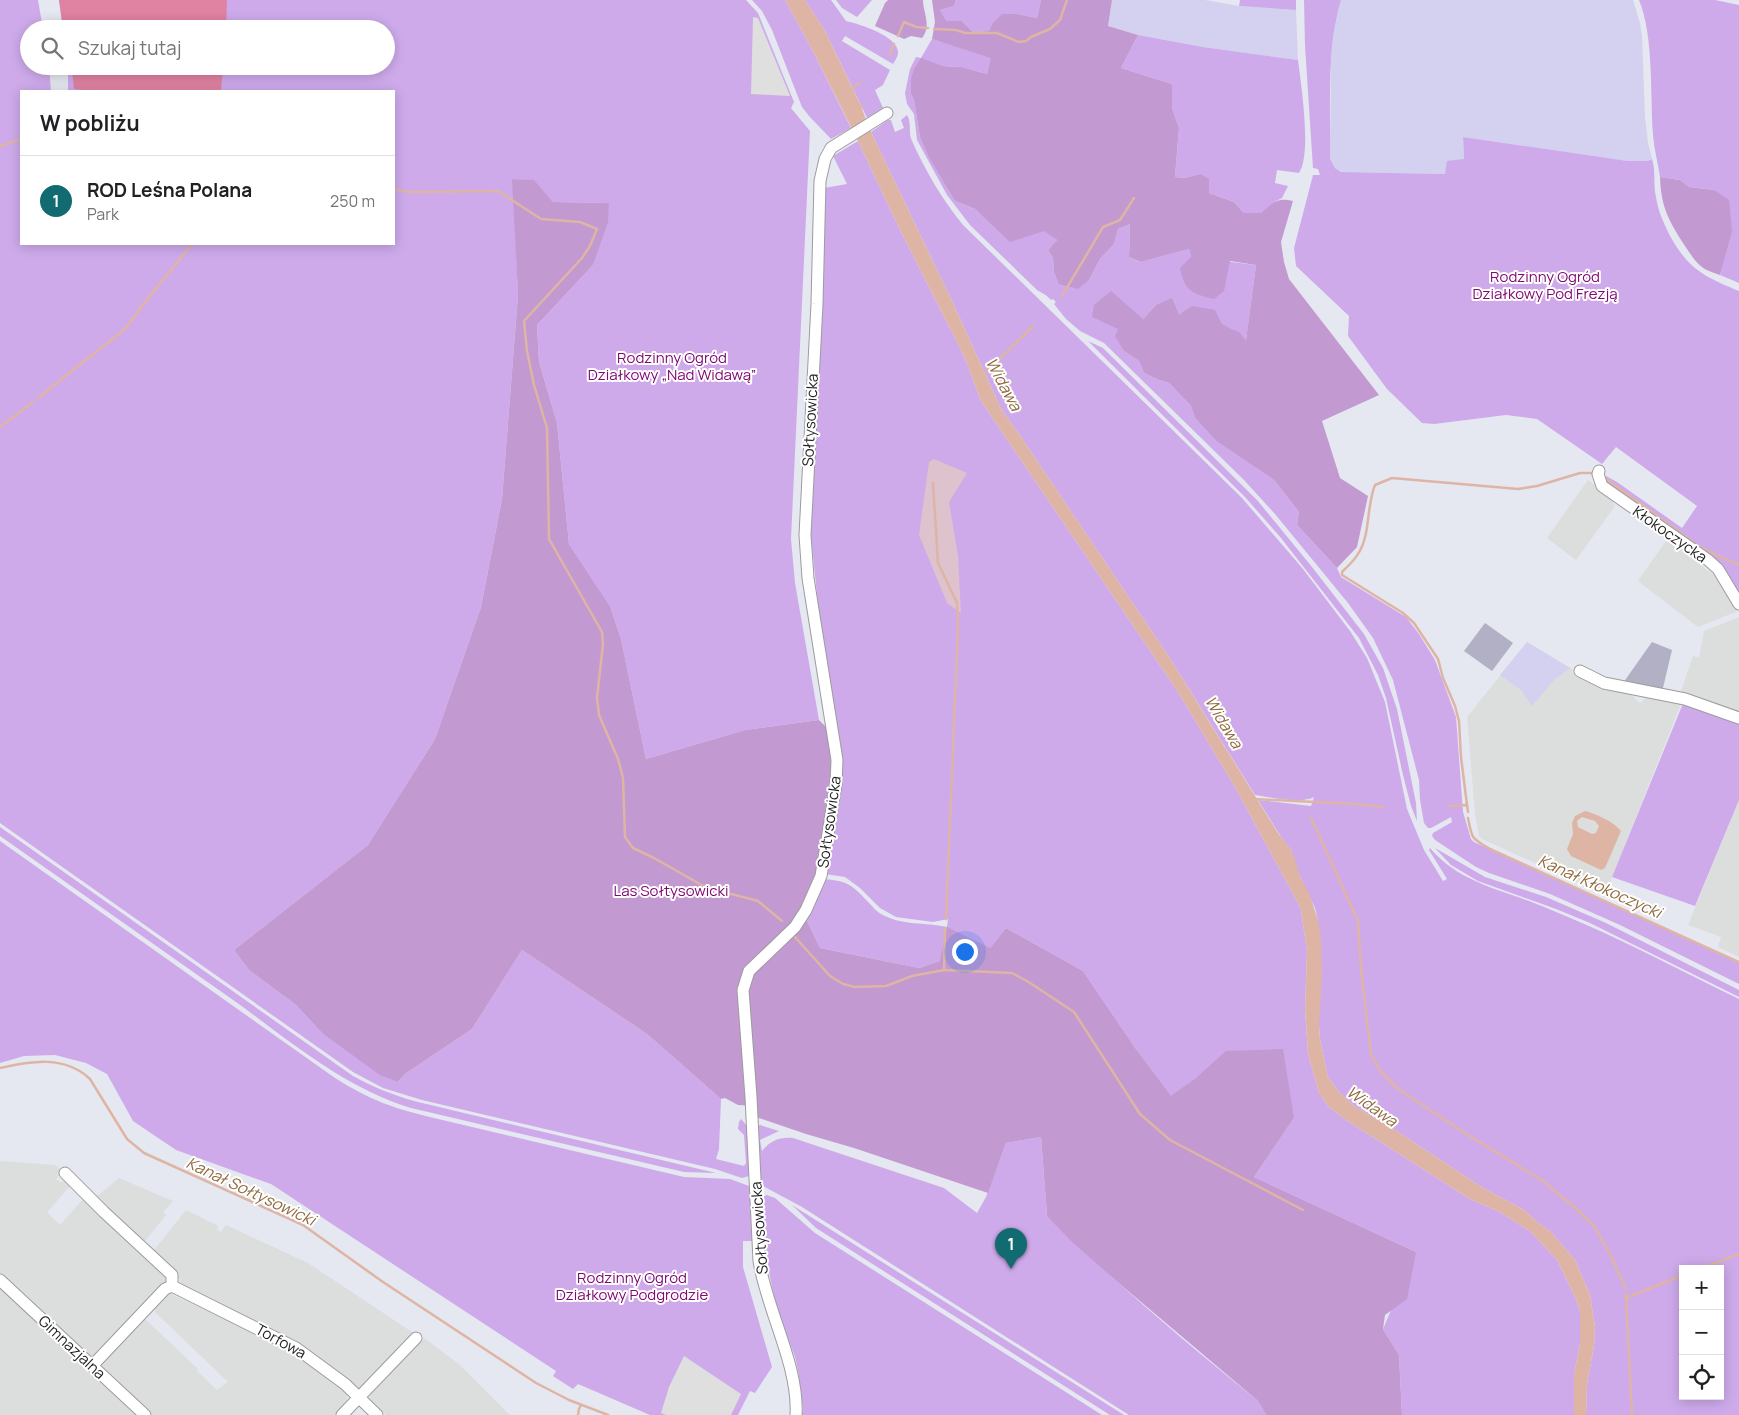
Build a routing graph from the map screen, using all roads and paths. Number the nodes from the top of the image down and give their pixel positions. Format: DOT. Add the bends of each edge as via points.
graph roads {
  1 [pos="886,113"];
  2 [pos="1599,471"];
  3 [pos="1739,604"];
  4 [pos="1580,671"];
  5 [pos="1739,718"];
  6 [pos="66,1173"];
  7 [pos="0,1280"];
  8 [pos="172,1286"];
  9 [pos="416,1338"];
  10 [pos="92,1366"];
  11 [pos="358,1398"];
  12 [pos="145,1415"];
  13 [pos="342,1415"];
  14 [pos="377,1415"];
  15 [pos="796,1415"];
  1 -- 15 [label="street, Sołtysowicka" via="831,148 824,159 820,181 805,536 808,578 837,760 821,876 795,926 749,971 742,990 759,1261 792,1374"];
  2 -- 3 [label="street, Kłokoczycka" via="1602,486 1718,569"];
  4 -- 5 [label="street" via="1604,683 1685,699"];
  6 -- 8 [label="street" via="172,1275"];
  7 -- 10 [label="street, Gimnazjalna"];
  8 -- 10 [label="street" via="165,1289"];
  8 -- 11 [label="street, Torfowa" via="296,1348 345,1384"];
  9 -- 11 [label="street"];
  10 -- 12 [label="street, Gimnazjalna"];
  11 -- 13 [label="street"];
  11 -- 14 [label="street, Torfowa"];
}
